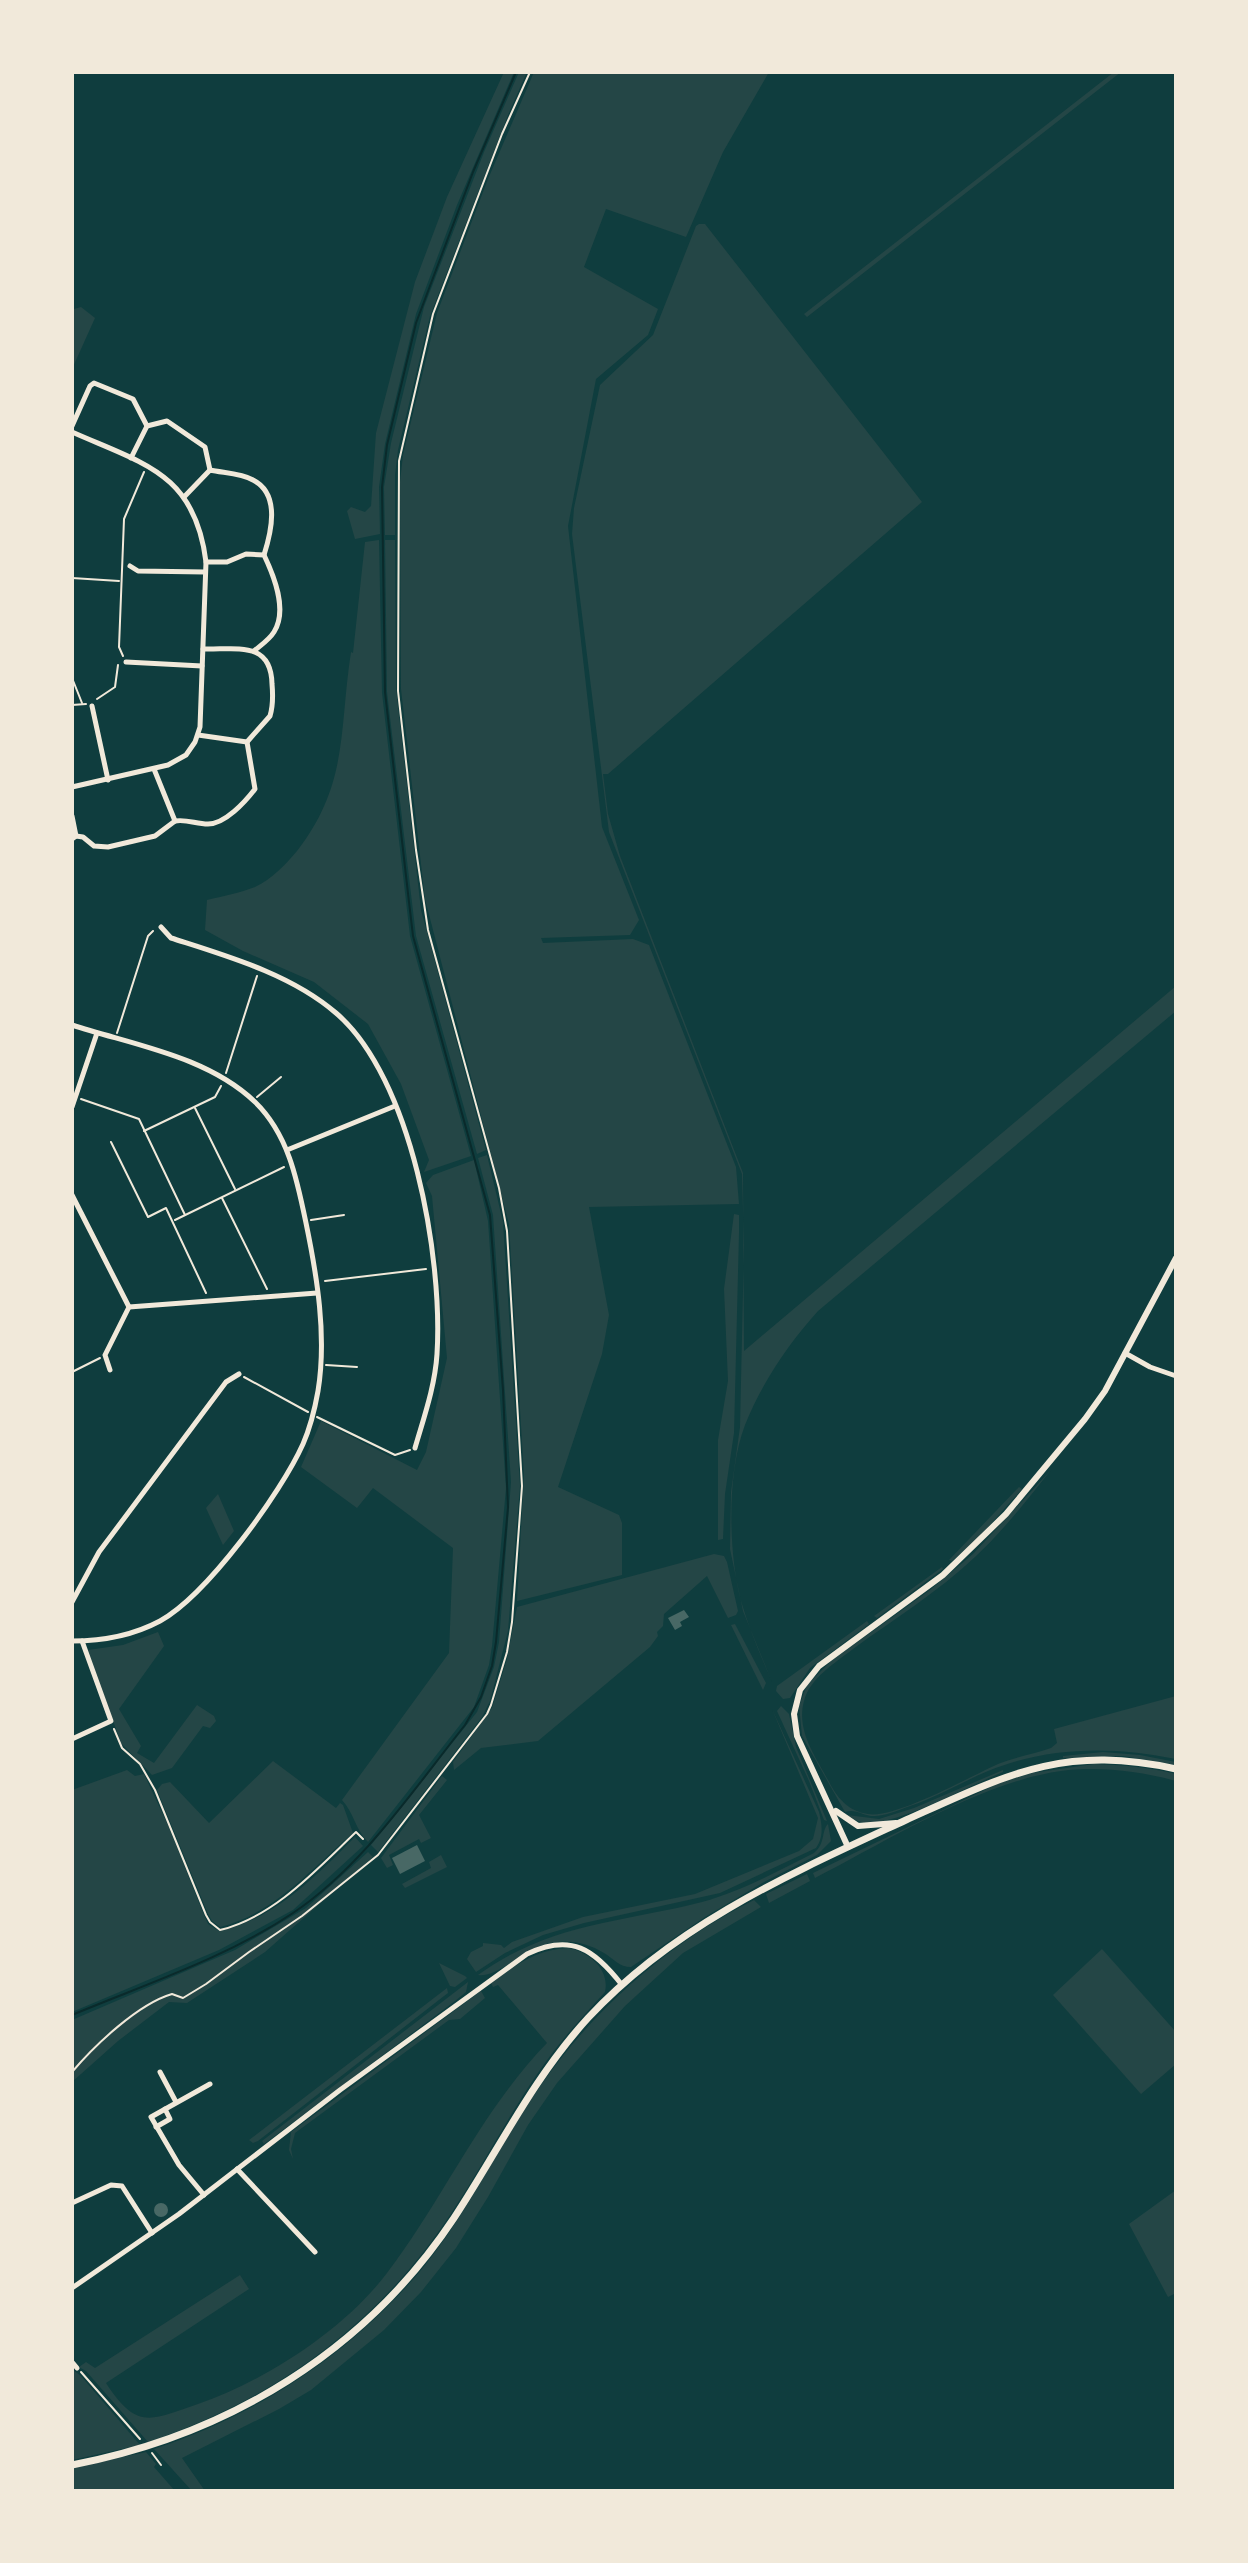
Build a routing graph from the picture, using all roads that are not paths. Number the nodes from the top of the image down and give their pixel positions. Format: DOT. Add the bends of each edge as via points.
graph roads {
  1 [pos="147,426"];
  2 [pos="72,429"];
  3 [pos="131,458"];
  4 [pos="210,470"];
  5 [pos="185,497"];
  6 [pos="264,555"];
  7 [pos="206,562"];
  8 [pos="130,566"];
  9 [pos="205,572"];
  10 [pos="203,649"];
  11 [pos="254,651"];
  12 [pos="126,662"];
  13 [pos="202,666"];
  14 [pos="92,706"];
  15 [pos="197,735"];
  16 [pos="247,742"];
  17 [pos="154,769"];
  18 [pos="108,780"];
  19 [pos="72,787"];
  20 [pos="72,816"];
  21 [pos="175,821"];
  22 [pos="74,837"];
  23 [pos="161,927"];
  24 [pos="72,1025"];
  25 [pos="97,1033"];
  26 [pos="395,1106"];
  27 [pos="72,1107"];
  28 [pos="287,1150"];
  29 [pos="72,1195"];
  30 [pos="1176,1258"];
  31 [pos="1172,1273"];
  32 [pos="317,1293"];
  33 [pos="129,1307"];
  34 [pos="1125,1353"];
  35 [pos="110,1370"];
  36 [pos="239,1374"];
  37 [pos="1176,1376"];
  38 [pos="415,1448"];
  39 [pos="72,1602"];
  40 [pos="72,1641"];
  41 [pos="82,1641"];
  42 [pos="72,1739"];
  43 [pos="1176,1769"];
  44 [pos="829,1803"];
  45 [pos="903,1822"];
  46 [pos="848,1847"];
  47 [pos="622,1985"];
  48 [pos="160,2072"];
  49 [pos="210,2084"];
  50 [pos="176,2102"];
  51 [pos="165,2109"];
  52 [pos="156,2127"];
  53 [pos="237,2169"];
  54 [pos="204,2195"];
  55 [pos="72,2203"];
  56 [pos="152,2233"];
  57 [pos="315,2252"];
  58 [pos="72,2288"];
  59 [pos="72,2362"];
  60 [pos="77,2368"];
  61 [pos="72,2465"];
  1 -- 2 [label="street" via="133,399 94,383"];
  1 -- 3 [label="street"];
  1 -- 4 [label="street" via="167,421 201,442"];
  2 -- 3 [label="street"];
  3 -- 5 [label="street" via="160,473"];
  4 -- 5 [label="street"];
  4 -- 6 [label="street" via="248,478 264,490 273,522"];
  5 -- 7 [label="street" via="199,527"];
  6 -- 7 [label="street"];
  6 -- 11 [label="street" via="276,584 278,618 273,633"];
  7 -- 9 [label="street"];
  8 -- 9 [label="street" via="138,571"];
  9 -- 10 [label="street"];
  10 -- 11 [label="street"];
  10 -- 13 [label="street"];
  11 -- 16 [label="street" via="270,665 272,708 267,722"];
  12 -- 13 [label="street"];
  13 -- 15 [label="street"];
  14 -- 18 [label="street"];
  15 -- 16 [label="street"];
  15 -- 17 [label="street" via="180,760"];
  16 -- 21 [label="street" via="254,791 219,821"];
  17 -- 18 [label="street"];
  17 -- 21 [label="street"];
  18 -- 19 [label="street"];
  20 -- 22 [label="street"];
  21 -- 22 [label="street" via="155,836 108,847"];
  23 -- 26 [label="street" via="171,938 259,968 319,999 348,1023 376,1064"];
  24 -- 25 [label="street"];
  25 -- 27 [label="street"];
  25 -- 28 [label="street" via="225,1079 253,1100"];
  26 -- 28 [label="street"];
  26 -- 38 [label="street" via="421,1179 435,1268 435,1370"];
  28 -- 32 [label="street" via="306,1221"];
  29 -- 33 [label="street"];
  30 -- 31 [label="street"];
  31 -- 34 [label="street"];
  32 -- 33 [label="street"];
  32 -- 41 [label="street" via="321,1365 312,1415 278,1487 203,1586 173,1612 115,1638"];
  33 -- 35 [label="street" via="105,1355"];
  34 -- 37 [label="street"];
  34 -- 44 [label="street" via="1092,1410 1006,1514 965,1556 823,1662 804,1683 795,1704 795,1728"];
  36 -- 39 [label="street" via="226,1382 99,1552"];
  40 -- 41 [label="street"];
  41 -- 42 [label="street" via="111,1721"];
  43 -- 45 [label="main road" via="1120,1760 1043,1765"];
  44 -- 45 [label="street" via="858,1826"];
  44 -- 46 [label="street"];
  45 -- 46 [label="main road"];
  46 -- 47 [label="main road" via="707,1920"];
  47 -- 53 [label="street" via="585,1949 555,1945 527,1954"];
  47 -- 61 [label="main road" via="587,2019 540,2079 430,2251 354,2332 297,2376 229,2415 128,2453"];
  48 -- 50 [label="street"];
  49 -- 50 [label="street"];
  50 -- 51 [label="street"];
  51 -- 52 [label="street" via="151,2117"];
  51 -- 52 [label="street" via="170,2119"];
  52 -- 54 [label="street"];
  53 -- 54 [label="street"];
  53 -- 57 [label="street"];
  54 -- 56 [label="street"];
  55 -- 56 [label="street" via="111,2185 122,2186"];
  56 -- 58 [label="street"];
  59 -- 60 [label="street"];
}
